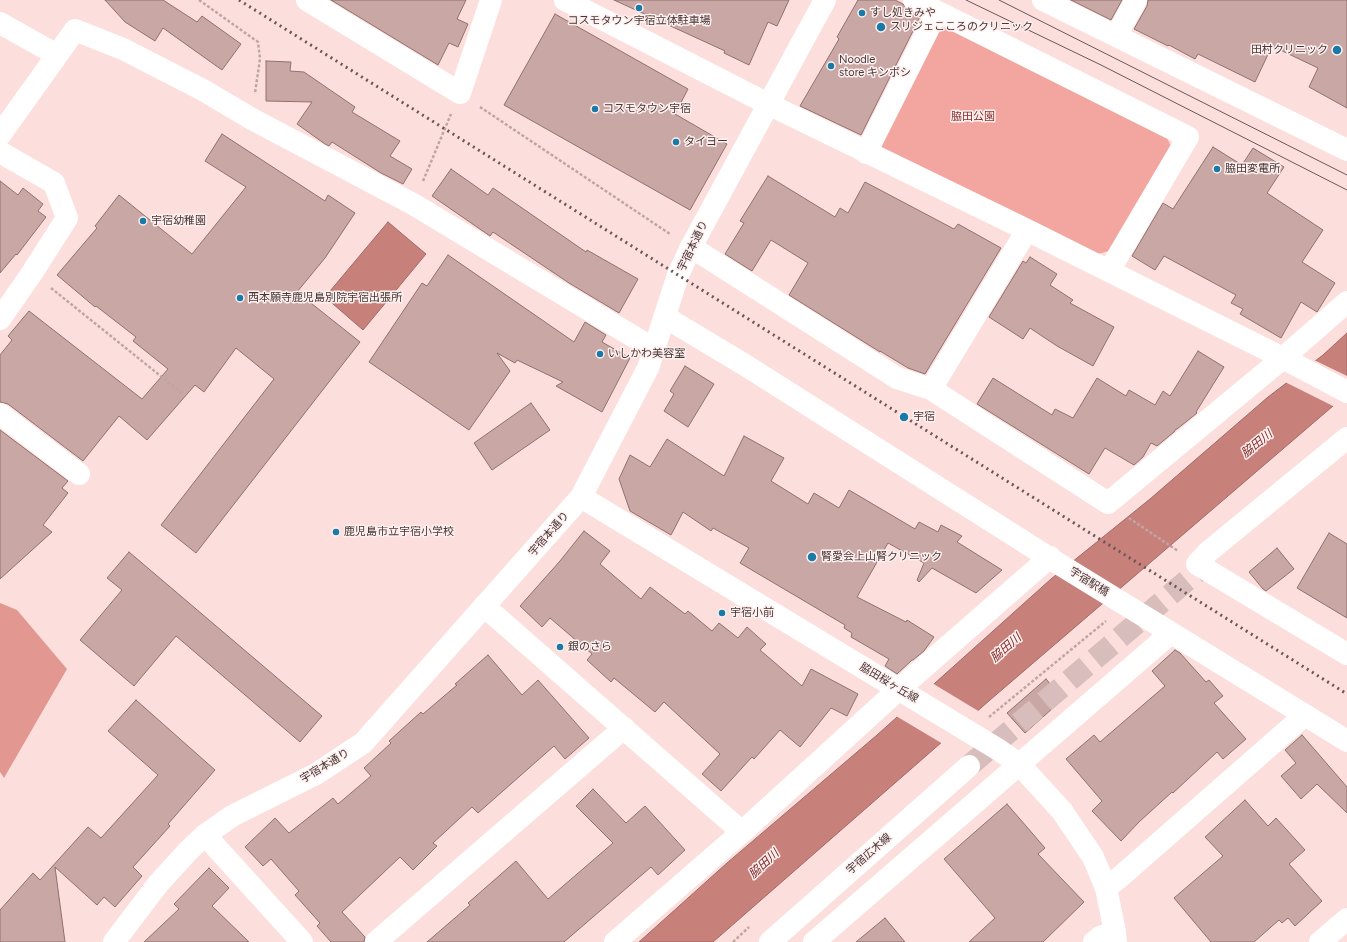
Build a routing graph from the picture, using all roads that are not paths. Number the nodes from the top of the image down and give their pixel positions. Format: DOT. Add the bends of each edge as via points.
graph roads {
  1 [pos="307,0"];
  2 [pos="491,0"];
  3 [pos="566,0"];
  4 [pos="825,0"];
  5 [pos="914,0"];
  6 [pos="1043,0"];
  7 [pos="1136,0"];
  8 [pos="937,12"];
  9 [pos="0,23"];
  10 [pos="1116,36"];
  11 [pos="57,55"];
  12 [pos="768,104"];
  13 [pos="0,135"];
  14 [pos="1347,150"];
  15 [pos="0,152"];
  16 [pos="866,153"];
  17 [pos="1027,230"];
  18 [pos="691,246"];
  19 [pos="1108,271"];
  20 [pos="1347,302"];
  21 [pos="665,317"];
  22 [pos="0,319"];
  23 [pos="654,349"];
  24 [pos="1291,363"];
  25 [pos="931,389"];
  26 [pos="1347,392"];
  27 [pos="0,414"];
  28 [pos="1347,438"];
  29 [pos="78,474"];
  30 [pos="581,497"];
  31 [pos="1055,560"];
  32 [pos="484,606"];
  33 [pos="1171,633"];
  34 [pos="1347,654"];
  35 [pos="903,692"];
  36 [pos="1305,716"];
  37 [pos="624,728"];
  38 [pos="1347,741"];
  39 [pos="1019,764"];
  40 [pos="969,766"];
  41 [pos="742,832"];
  42 [pos="205,835"];
  43 [pos="1106,888"];
  44 [pos="1347,919"];
  45 [pos="1115,937"];
  46 [pos="114,942"];
  47 [pos="302,942"];
  48 [pos="376,942"];
  49 [pos="615,942"];
  50 [pos="770,942"];
  51 [pos="814,942"];
  52 [pos="1094,942"];
  53 [pos="1320,942"];
  1 -- 2 [label="street" via="460,93"];
  3 -- 12 [label="street"];
  4 -- 12 [label="street, 宇宿本通り"];
  5 -- 8 [label="street"];
  6 -- 10 [label="street"];
  7 -- 10 [label="street"];
  8 -- 16 [label="street"];
  8 -- 19 [label="street" via="1188,137"];
  9 -- 11 [label="street"];
  10 -- 14 [label="street"];
  11 -- 13 [label="street"];
  11 -- 23 [label="street" via="75,30 123,49 413,204"];
  12 -- 16 [label="street"];
  12 -- 18 [label="street, 宇宿本通り"];
  15 -- 22 [label="street" via="54,183 66,218"];
  16 -- 17 [label="street"];
  17 -- 19 [label="street"];
  17 -- 25 [label="street"];
  18 -- 21 [label="street, 宇宿本通り" via="678,275"];
  18 -- 25 [label="street" via="898,378"];
  19 -- 24 [label="street"];
  20 -- 24 [label="street"];
  21 -- 23 [label="street, 宇宿本通り"];
  21 -- 31 [label="street, 宇宿駅橋"];
  23 -- 30 [label="street, 宇宿本通り" via="648,368"];
  24 -- 25 [label="street" via="1108,503"];
  24 -- 26 [label="street"];
  27 -- 29 [label="street"];
  28 -- 34 [label="street" via="1208,552 1197,564"];
  30 -- 32 [label="street, 宇宿本通り"];
  30 -- 35 [label="street, 脇田桜ヶ丘線"];
  31 -- 33 [label="street, 宇宿駅橋"];
  31 -- 35 [label="street"];
  32 -- 37 [label="street"];
  32 -- 42 [label="street, 宇宿本通り" via="363,743 316,774 232,816"];
  33 -- 36 [label="street, 宇宿駅橋"];
  33 -- 39 [label="street"];
  35 -- 39 [label="street, 脇田桜ヶ丘線"];
  35 -- 41 [label="street"];
  36 -- 38 [label="street, 宇宿駅橋"];
  36 -- 43 [label="street"];
  37 -- 41 [label="street"];
  37 -- 48 [label="street"];
  39 -- 43 [label="street, 脇田桜ヶ丘線" via="1062,811 1093,857"];
  39 -- 51 [label="street"];
  40 -- 50 [label="street, 宇宿広木線"];
  41 -- 49 [label="street"];
  42 -- 46 [label="street, 宇宿本通り" via="158,884"];
  42 -- 47 [label="street"];
  43 -- 45 [label="street, 脇田桜ヶ丘線"];
  44 -- 53 [label="street"];
  45 -- 52 [label="street" via="1100,937"];
}
